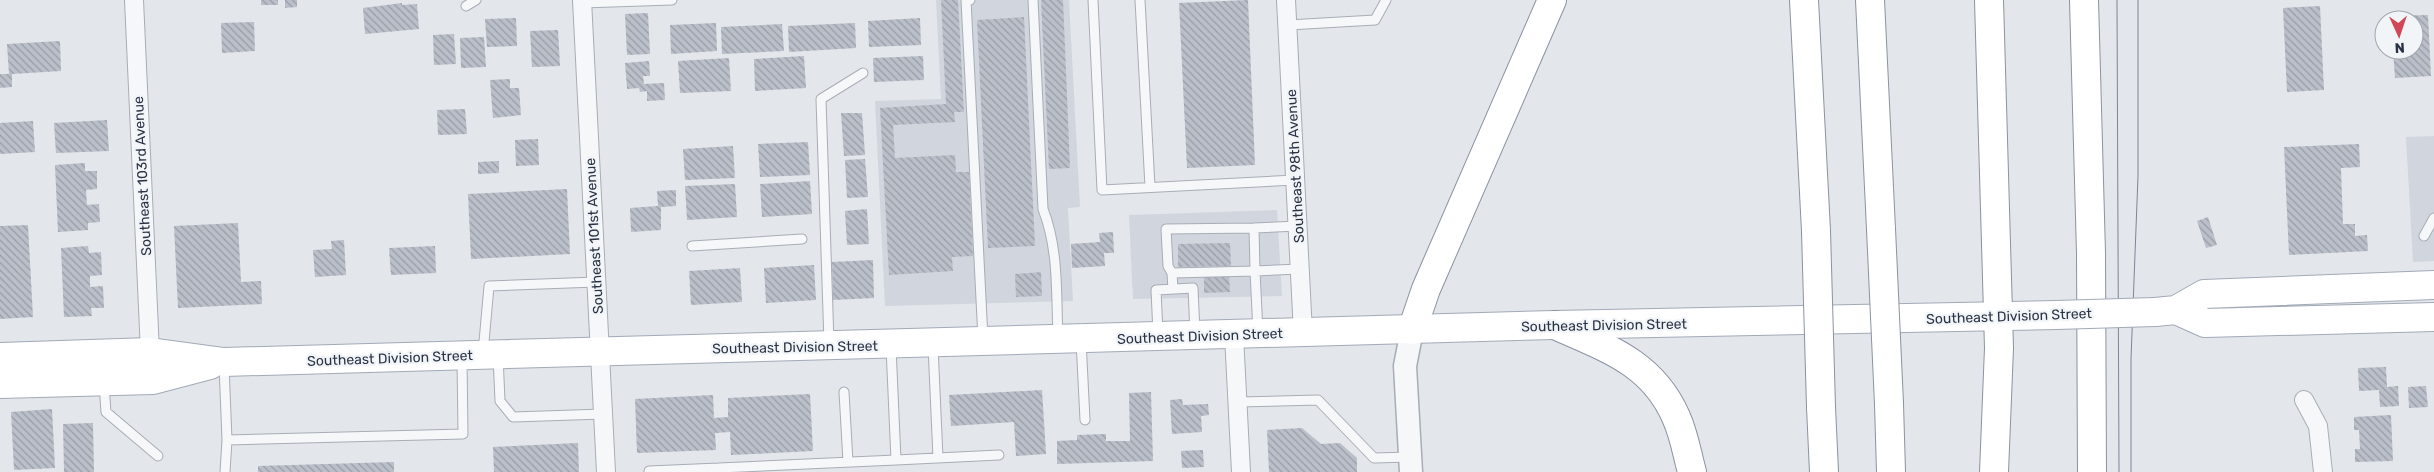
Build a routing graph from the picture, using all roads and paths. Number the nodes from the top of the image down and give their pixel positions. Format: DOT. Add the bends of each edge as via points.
graph roads {
  1 [pos="134,0"];
  2 [pos="476,0"];
  3 [pos="672,0"];
  4 [pos="970,0"];
  5 [pos="1033,0"];
  6 [pos="1093,0"];
  7 [pos="1140,0"];
  8 [pos="1286,0"];
  9 [pos="1386,0"];
  10 [pos="1552,0"];
  11 [pos="1804,0"];
  12 [pos="1870,0"];
  13 [pos="1989,0"];
  14 [pos="2084,0"];
  15 [pos="582,1"];
  16 [pos="466,6"];
  17 [pos="1288,25"];
  18 [pos="863,73"];
  19 [pos="1295,180"];
  20 [pos="1150,187"];
  21 [pos="2434,218"];
  22 [pos="1298,226"];
  23 [pos="1254,228"];
  24 [pos="2424,236"];
  25 [pos="802,239"];
  26 [pos="692,246"];
  27 [pos="1300,269"];
  28 [pos="1255,270"];
  29 [pos="1172,273"];
  30 [pos="596,282"];
  31 [pos="2434,285"];
  32 [pos="1173,289"];
  33 [pos="2165,311"];
  34 [pos="1998,316"];
  35 [pos="2434,317"];
  36 [pos="1556,325"];
  37 [pos="1412,330"];
  38 [pos="1303,333"];
  39 [pos="1246,335"];
  40 [pos="1195,336"];
  41 [pos="1158,337"];
  42 [pos="1069,340"];
  43 [pos="983,342"];
  44 [pos="933,343"];
  45 [pos="891,344"];
  46 [pos="829,346"];
  47 [pos="150,352"];
  48 [pos="599,352"];
  49 [pos="481,355"];
  50 [pos="0,357"];
  51 [pos="224,362"];
  52 [pos="104,381"];
  53 [pos="0,384"];
  54 [pos="844,392"];
  55 [pos="2304,400"];
  56 [pos="1238,402"];
  57 [pos="603,414"];
  58 [pos="1085,420"];
  59 [pos="227,440"];
  60 [pos="999,455"];
  61 [pos="158,456"];
  62 [pos="938,458"];
  63 [pos="896,460"];
  64 [pos="848,462"];
  65 [pos="1410,464"];
  66 [pos="719,470"];
  67 [pos="649,471"];
  68 [pos="225,472"];
  69 [pos="606,472"];
  70 [pos="1241,472"];
  71 [pos="1692,472"];
  72 [pos="1824,472"];
  73 [pos="1891,472"];
  74 [pos="1994,472"];
  75 [pos="2092,472"];
  76 [pos="2322,472"];
  1 -- 47 [label="street, Southeast 103rd Avenue"];
  2 -- 16 [label="lane"];
  3 -- 15 [label="lane"];
  4 -- 43 [label="lane" via="966,0"];
  5 -- 42 [label="lane" via="1043,209 1051,229"];
  6 -- 20 [label="lane" via="1102,190"];
  7 -- 20 [label="lane"];
  8 -- 17 [label="street, Southeast 98th Avenue"];
  9 -- 17 [label="lane" via="1375,20"];
  10 -- 37 [label="main road" via="1426,289"];
  11 -- 72 [label="main road, bridge"];
  12 -- 73 [label="main road, bridge"];
  13 -- 34 [label="main road"];
  14 -- 75 [label="main road" via="2091,253"];
  15 -- 30 [label="street, Southeast 101st Avenue"];
  17 -- 19 [label="street, Southeast 98th Avenue"];
  18 -- 46 [label="lane" via="821,98"];
  19 -- 20 [label="lane"];
  19 -- 22 [label="street, Southeast 98th Avenue"];
  21 -- 24 [label="lane"];
  22 -- 23 [label="lane"];
  22 -- 27 [label="street, Southeast 98th Avenue"];
  23 -- 28 [label="lane"];
  23 -- 29 [label="lane" via="1166,229 1168,266"];
  25 -- 26 [label="lane"];
  27 -- 28 [label="lane"];
  27 -- 38 [label="street, Southeast 98th Avenue"];
  28 -- 29 [label="lane"];
  28 -- 39 [label="lane"];
  29 -- 32 [label="lane"];
  30 -- 48 [label="street, Southeast 101st Avenue"];
  30 -- 49 [label="lane" via="489,286"];
  31 -- 33 [label="main road, Southeast Division Street" via="2204,294"];
  32 -- 40 [label="lane" via="1193,288"];
  32 -- 41 [label="lane" via="1156,290"];
  33 -- 34 [label="main road, Southeast Division Street, bridge"];
  33 -- 35 [label="main road, Southeast Division Street" via="2205,323"];
  34 -- 36 [label="main road, Southeast Division Street"];
  34 -- 74 [label="main road"];
  36 -- 37 [label="main road, Southeast Division Street"];
  36 -- 71 [label="main road" via="1630,359 1645,372 1663,392 1677,418"];
  37 -- 38 [label="main road, Southeast Division Street"];
  37 -- 65 [label="street" via="1405,366"];
  38 -- 39 [label="main road, Southeast Division Street"];
  39 -- 40 [label="main road, Southeast Division Street"];
  39 -- 56 [label="street"];
  40 -- 41 [label="main road, Southeast Division Street"];
  41 -- 42 [label="main road, Southeast Division Street"];
  42 -- 43 [label="main road, Southeast Division Street"];
  42 -- 58 [label="lane"];
  43 -- 44 [label="main road, Southeast Division Street"];
  44 -- 45 [label="main road, Southeast Division Street"];
  44 -- 62 [label="lane"];
  45 -- 46 [label="main road, Southeast Division Street"];
  45 -- 63 [label="lane"];
  46 -- 48 [label="main road, Southeast Division Street"];
  47 -- 50 [label="main road, Southeast Division Street"];
  47 -- 51 [label="main road, Southeast Division Street"];
  47 -- 52 [label="main road" via="145,366"];
  48 -- 49 [label="main road, Southeast Division Street"];
  48 -- 57 [label="street, Southeast 101st Avenue"];
  49 -- 51 [label="main road, Southeast Division Street"];
  49 -- 57 [label="lane" via="500,401 513,417"];
  49 -- 59 [label="lane" via="463,434"];
  51 -- 52 [label="main road, Southeast Division Street" via="153,380"];
  51 -- 59 [label="lane"];
  52 -- 53 [label="main road, Southeast Division Street"];
  52 -- 61 [label="lane" via="106,412"];
  54 -- 64 [label="lane"];
  55 -- 76 [label="street" via="2318,426"];
  56 -- 65 [label="lane" via="1318,400 1374,458"];
  56 -- 70 [label="street"];
  57 -- 69 [label="street, Southeast 101st Avenue"];
  59 -- 68 [label="lane"];
  60 -- 62 [label="lane"];
  62 -- 63 [label="lane"];
  63 -- 64 [label="lane"];
  64 -- 66 [label="lane"];
  66 -- 67 [label="lane"];
}
